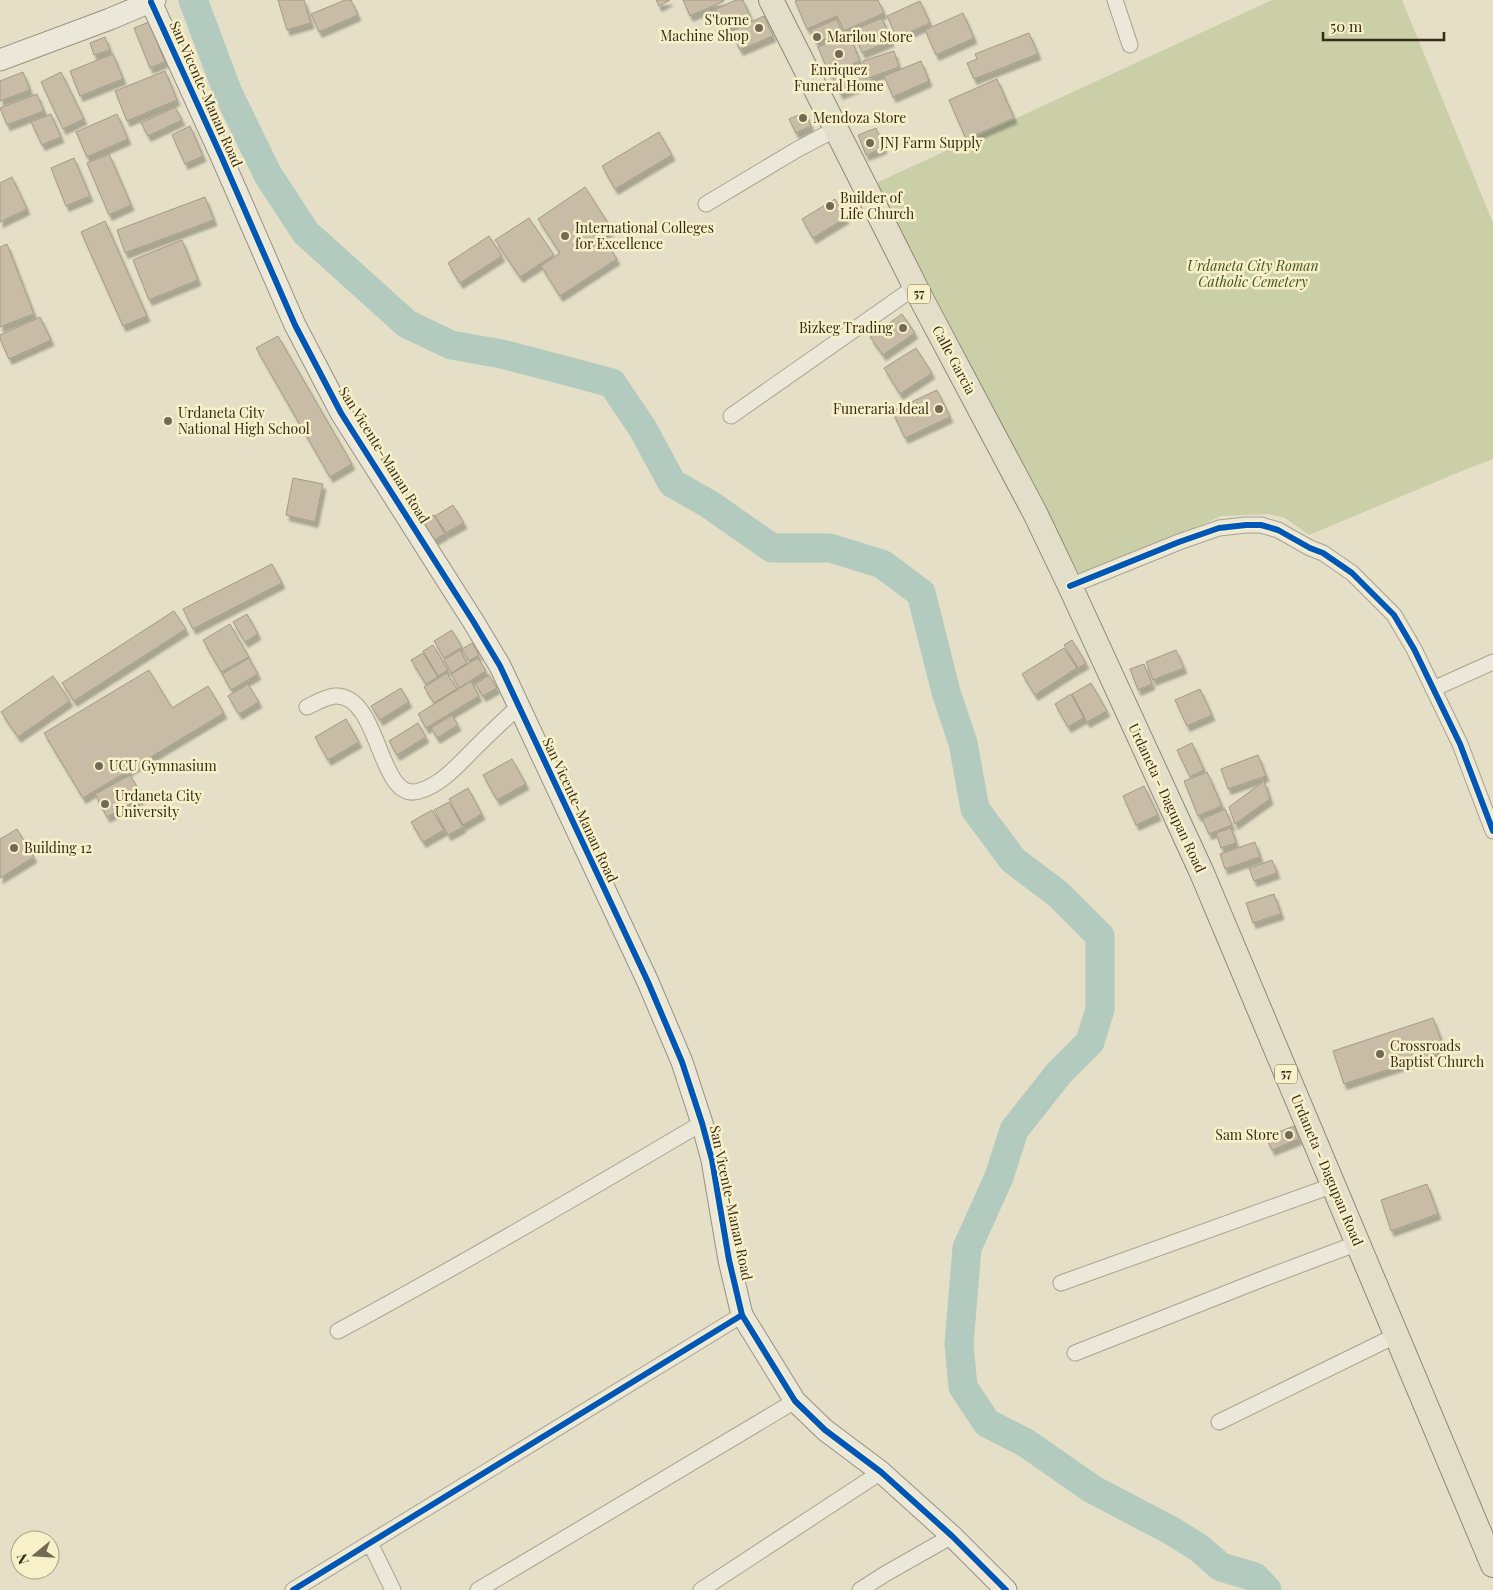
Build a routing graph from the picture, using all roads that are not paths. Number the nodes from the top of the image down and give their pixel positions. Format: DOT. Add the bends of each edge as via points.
graph roads {
  1 [pos="771,0"];
  2 [pos="1115,0"];
  3 [pos="153,1"];
  4 [pos="1130,46"];
  5 [pos="0,60"];
  6 [pos="836,129"];
  7 [pos="706,204"];
  8 [pos="915,287"];
  9 [pos="731,416"];
  10 [pos="1070,586"];
  11 [pos="1493,662"];
  12 [pos="1433,689"];
  13 [pos="307,707"];
  14 [pos="518,707"];
  15 [pos="1493,831"];
  16 [pos="702,1123"];
  17 [pos="1334,1185"];
  18 [pos="1358,1243"];
  19 [pos="1062,1283"];
  20 [pos="742,1315"];
  21 [pos="338,1331"];
  22 [pos="1397,1335"];
  23 [pos="1075,1354"];
  24 [pos="795,1401"];
  25 [pos="1219,1422"];
  26 [pos="881,1472"];
  27 [pos="952,1536"];
  28 [pos="370,1543"];
  29 [pos="1493,1565"];
  30 [pos="293,1590"];
  31 [pos="393,1590"];
  32 [pos="478,1590"];
  33 [pos="701,1590"];
  34 [pos="860,1590"];
  35 [pos="1006,1590"];
  1 -- 6 [label="main road, Calle Garcia / 57"];
  2 -- 4 [label="street"];
  3 -- 5 [label="street"];
  3 -- 14 [label="street, San Vicente-Manan Road" via="295,326 340,413 500,666"];
  6 -- 7 [label="street"];
  6 -- 8 [label="main road, Calle Garcia / 57"];
  8 -- 9 [label="street"];
  8 -- 10 [label="main road, Calle Garcia / 57"];
  10 -- 12 [label="street" via="1219,528 1261,525 1278,530 1352,573 1394,615"];
  10 -- 17 [label="main road, Urdaneta - Dagupan Road / 57" via="1202,873"];
  11 -- 12 [label="street"];
  12 -- 15 [label="street" via="1460,744"];
  13 -- 14 [label="street" via="337,696 353,701 375,737 392,777 398,786 413,793 447,775"];
  14 -- 16 [label="street, San Vicente-Manan Road" via="648,982 682,1062"];
  16 -- 20 [label="street, San Vicente-Manan Road"];
  16 -- 21 [label="street" via="538,1220"];
  17 -- 18 [label="main road, Urdaneta - Dagupan Road / 57"];
  17 -- 19 [label="street"];
  18 -- 22 [label="main road, Urdaneta - Dagupan Road / 57"];
  18 -- 23 [label="street"];
  20 -- 24 [label="street, San Vicente-Manan Road"];
  20 -- 28 [label="street"];
  22 -- 25 [label="street"];
  22 -- 29 [label="main road, Urdaneta - Dagupan Road / 57"];
  24 -- 26 [label="street, San Vicente-Manan Road" via="824,1430"];
  24 -- 32 [label="street"];
  26 -- 27 [label="street, San Vicente-Manan Road"];
  26 -- 33 [label="street"];
  27 -- 34 [label="street"];
  27 -- 35 [label="street, San Vicente-Manan Road"];
  28 -- 30 [label="street"];
  28 -- 31 [label="street"];
}
